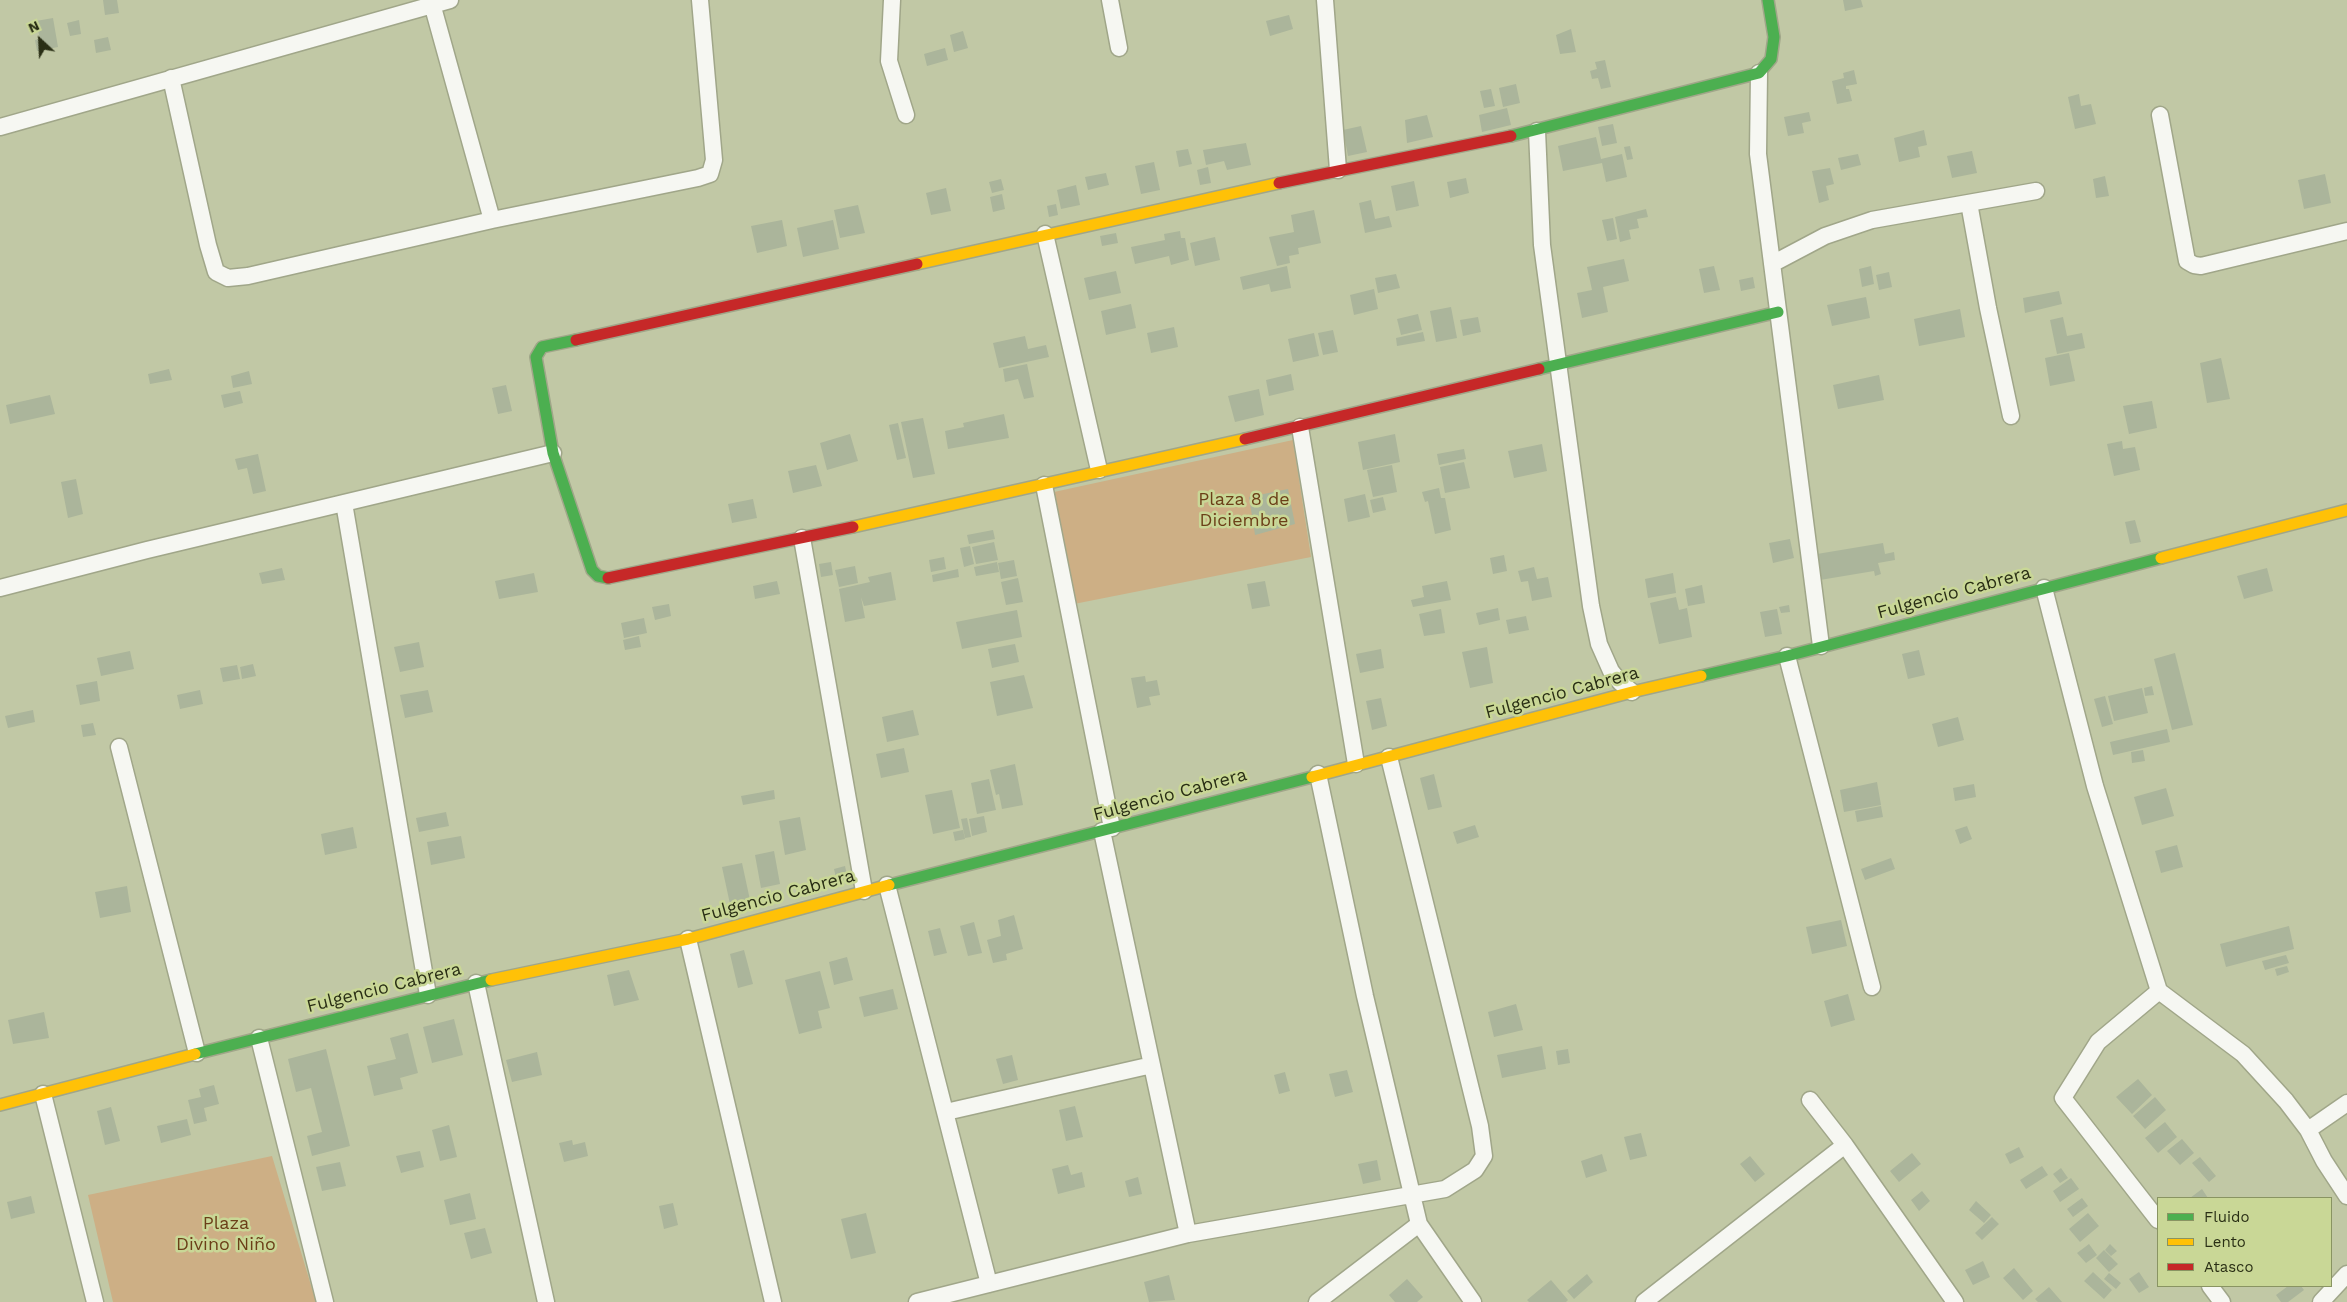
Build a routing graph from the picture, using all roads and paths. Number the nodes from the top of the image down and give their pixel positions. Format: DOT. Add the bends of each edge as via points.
graph roads {
  1 [pos="450,0"];
  2 [pos="700,0"];
  3 [pos="892,0"];
  4 [pos="1110,0"];
  5 [pos="1325,0"];
  6 [pos="1768,0"];
  7 [pos="432,2"];
  8 [pos="1119,48"];
  9 [pos="1759,73"];
  10 [pos="171,78"];
  11 [pos="906,115"];
  12 [pos="2160,115"];
  13 [pos="0,127"];
  14 [pos="1537,131"];
  15 [pos="1338,170"];
  16 [pos="2036,191"];
  17 [pos="1969,203"];
  18 [pos="492,220"];
  19 [pos="2347,231"];
  20 [pos="1045,234"];
  21 [pos="1772,264"];
  22 [pos="1778,312"];
  23 [pos="1559,365"];
  24 [pos="2011,416"];
  25 [pos="1300,427"];
  26 [pos="553,453"];
  27 [pos="1099,470"];
  28 [pos="1044,484"];
  29 [pos="344,503"];
  30 [pos="2347,510"];
  31 [pos="802,538"];
  32 [pos="0,588"];
  33 [pos="2044,588"];
  34 [pos="1821,646"];
  35 [pos="1787,656"];
  36 [pos="1632,692"];
  37 [pos="120,747"];
  38 [pos="1389,757"];
  39 [pos="1356,764"];
  40 [pos="1318,774"];
  41 [pos="1107,829"];
  42 [pos="887,885"];
  43 [pos="864,891"];
  44 [pos="688,939"];
  45 [pos="476,983"];
  46 [pos="1872,987"];
  47 [pos="2159,991"];
  48 [pos="428,995"];
  49 [pos="259,1038"];
  50 [pos="197,1053"];
  51 [pos="1152,1065"];
  52 [pos="43,1094"];
  53 [pos="1810,1100"];
  54 [pos="2347,1103"];
  55 [pos="0,1105"];
  56 [pos="946,1112"];
  57 [pos="2308,1130"];
  58 [pos="1846,1145"];
  59 [pos="1412,1196"];
  60 [pos="2347,1196"];
  61 [pos="2157,1219"];
  62 [pos="1419,1224"];
  63 [pos="1188,1234"];
  64 [pos="2347,1274"];
  65 [pos="989,1284"];
  66 [pos="2211,1287"];
  67 [pos="96,1302"];
  68 [pos="325,1302"];
  69 [pos="546,1302"];
  70 [pos="773,1302"];
  71 [pos="917,1302"];
  72 [pos="1317,1302"];
  73 [pos="1473,1302"];
  74 [pos="1644,1302"];
  75 [pos="1955,1302"];
  76 [pos="2222,1302"];
  77 [pos="2321,1302"];
  1 -- 7 [label="street"];
  2 -- 18 [label="street" via="714,160 710,174"];
  3 -- 11 [label="street" via="889,61"];
  4 -- 8 [label="street"];
  5 -- 15 [label="street"];
  6 -- 9 [label="street" via="1774,37 1770,59"];
  7 -- 10 [label="street"];
  7 -- 18 [label="street"];
  9 -- 14 [label="street"];
  9 -- 21 [label="street" via="1758,154"];
  10 -- 13 [label="street"];
  10 -- 18 [label="street" via="208,245 216,272 228,278 258,274"];
  12 -- 19 [label="street" via="2187,261 2201,266"];
  14 -- 15 [label="street"];
  14 -- 23 [label="street" via="1542,245"];
  15 -- 20 [label="street"];
  16 -- 17 [label="street"];
  17 -- 21 [label="street" via="1872,220 1825,236"];
  17 -- 24 [label="street"];
  20 -- 26 [label="street" via="542,347 536,357"];
  20 -- 27 [label="street"];
  21 -- 22 [label="street"];
  22 -- 23 [label="street"];
  22 -- 34 [label="street"];
  23 -- 25 [label="street"];
  23 -- 36 [label="street" via="1580,538 1599,644 1612,671"];
  25 -- 27 [label="street"];
  25 -- 39 [label="street"];
  26 -- 29 [label="street"];
  26 -- 31 [label="street" via="592,570 601,578"];
  27 -- 28 [label="street"];
  28 -- 31 [label="street"];
  28 -- 41 [label="street"];
  29 -- 32 [label="street"];
  29 -- 48 [label="street"];
  30 -- 33 [label="street, Fulgencio Cabrera"];
  31 -- 43 [label="street"];
  33 -- 34 [label="street, Fulgencio Cabrera"];
  33 -- 47 [label="street" via="2095,786"];
  34 -- 35 [label="street, Fulgencio Cabrera"];
  35 -- 36 [label="street, Fulgencio Cabrera"];
  35 -- 46 [label="street"];
  36 -- 38 [label="street, Fulgencio Cabrera"];
  37 -- 50 [label="street"];
  38 -- 39 [label="street, Fulgencio Cabrera"];
  38 -- 59 [label="street" via="1484,1144 1484,1156 1475,1170 1445,1189"];
  39 -- 40 [label="street, Fulgencio Cabrera"];
  40 -- 41 [label="street, Fulgencio Cabrera"];
  40 -- 59 [label="street"];
  41 -- 42 [label="street, Fulgencio Cabrera"];
  41 -- 51 [label="street"];
  42 -- 43 [label="street, Fulgencio Cabrera"];
  42 -- 56 [label="street"];
  43 -- 44 [label="street, Fulgencio Cabrera"];
  44 -- 45 [label="street, Fulgencio Cabrera"];
  44 -- 70 [label="street"];
  45 -- 48 [label="street, Fulgencio Cabrera"];
  45 -- 69 [label="street"];
  47 -- 57 [label="street" via="2243,1054"];
  47 -- 61 [label="street" via="2098,1042 2063,1098"];
  48 -- 49 [label="street, Fulgencio Cabrera"];
  49 -- 50 [label="street, Fulgencio Cabrera"];
  49 -- 68 [label="street"];
  50 -- 52 [label="street, Fulgencio Cabrera"];
  51 -- 56 [label="street"];
  51 -- 63 [label="street"];
  52 -- 55 [label="street, Fulgencio Cabrera"];
  52 -- 67 [label="street"];
  53 -- 58 [label="street"];
  54 -- 57 [label="street"];
  56 -- 65 [label="street"];
  57 -- 60 [label="street"];
  58 -- 74 [label="street"];
  58 -- 75 [label="street"];
  59 -- 62 [label="street"];
  59 -- 63 [label="street"];
  62 -- 72 [label="street"];
  62 -- 73 [label="street"];
  63 -- 65 [label="street"];
  64 -- 77 [label="street"];
  65 -- 71 [label="street"];
  66 -- 76 [label="street"];
}
